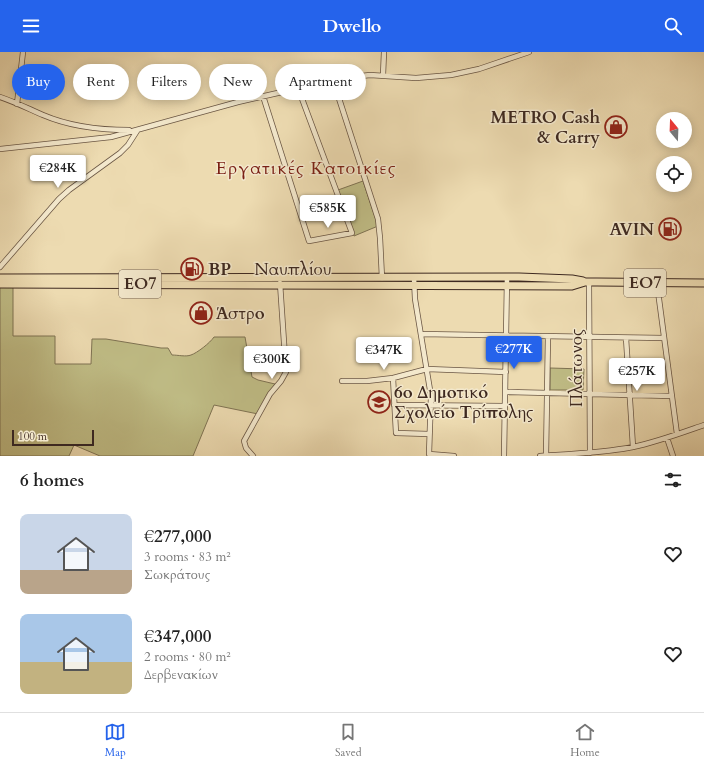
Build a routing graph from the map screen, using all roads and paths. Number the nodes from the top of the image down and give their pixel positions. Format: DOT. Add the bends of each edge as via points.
graph roads {
  1 [pos="23,52"];
  2 [pos="384,52"];
  3 [pos="529,52"];
  4 [pos="383,75"];
  5 [pos="366,76"];
  6 [pos="0,97"];
  7 [pos="247,100"];
  8 [pos="264,100"];
  9 [pos="302,100"];
  10 [pos="339,100"];
  11 [pos="17,104"];
  12 [pos="137,131"];
  13 [pos="0,149"];
  14 [pos="0,266"];
  15 [pos="0,278"];
  16 [pos="382,278"];
  17 [pos="280,281"];
  18 [pos="414,281"];
  19 [pos="507,281"];
  20 [pos="587,282"];
  21 [pos="704,283"];
  22 [pos="0,284"];
  23 [pos="657,284"];
  24 [pos="421,334"];
  25 [pos="506,335"];
  26 [pos="548,336"];
  27 [pos="589,337"];
  28 [pos="626,338"];
  29 [pos="664,338"];
  30 [pos="427,369"];
  31 [pos="506,372"];
  32 [pos="393,378"];
  33 [pos="342,381"];
  34 [pos="505,392"];
  35 [pos="547,393"];
  36 [pos="589,394"];
  37 [pos="629,395"];
  38 [pos="672,396"];
  39 [pos="394,405"];
  40 [pos="430,405"];
  41 [pos="505,406"];
  42 [pos="704,425"];
  43 [pos="429,434"];
  44 [pos="677,434"];
  45 [pos="667,438"];
  46 [pos="632,447"];
  47 [pos="590,453"];
  48 [pos="253,456"];
  49 [pos="454,456"];
  50 [pos="504,456"];
  51 [pos="540,456"];
  52 [pos="546,456"];
  53 [pos="674,456"];
  1 -- 11 [label="street"];
  2 -- 4 [label="street"];
  3 -- 4 [label="street" via="479,69 451,75 416,78"];
  4 -- 5 [label="street"];
  6 -- 11 [label="street"];
  7 -- 12 [label="street"];
  8 -- 9 [label="street" via="309,241 352,234"];
  10 -- 16 [label="street" via="379,223"];
  11 -- 12 [label="street" via="67,124"];
  12 -- 13 [label="street" via="111,137"];
  12 -- 14 [label="street" via="120,153 59,199"];
  15 -- 17 [label="main road, Ναυπλίου / ΕΟ7"];
  16 -- 17 [label="main road, Ναυπλίου / ΕΟ7"];
  16 -- 18 [label="main road, Ναυπλίου / ΕΟ7"];
  17 -- 18 [label="main road, Ναυπλίου / ΕΟ7"];
  17 -- 22 [label="main road, Ναυπλίου / ΕΟ7"];
  17 -- 48 [label="street" via="286,372 270,394 244,441"];
  18 -- 19 [label="main road, Ναυπλίου / ΕΟ7"];
  18 -- 24 [label="street"];
  19 -- 20 [label="main road, Ναυπλίου / ΕΟ7" via="572,279"];
  19 -- 25 [label="street"];
  20 -- 23 [label="main road, Ναυπλίου / ΕΟ7"];
  20 -- 27 [label="street, Πλάτωνος"];
  21 -- 23 [label="main road, Ναυπλίου / ΕΟ7"];
  23 -- 29 [label="street"];
  24 -- 25 [label="street"];
  24 -- 30 [label="street"];
  25 -- 26 [label="street"];
  25 -- 31 [label="street"];
  26 -- 27 [label="street"];
  26 -- 35 [label="street"];
  27 -- 28 [label="street"];
  27 -- 36 [label="street, Πλάτωνος"];
  28 -- 29 [label="street"];
  28 -- 37 [label="street"];
  29 -- 38 [label="street"];
  30 -- 31 [label="street"];
  30 -- 32 [label="street"];
  30 -- 40 [label="street"];
  31 -- 34 [label="street"];
  32 -- 33 [label="street"];
  32 -- 39 [label="street"];
  34 -- 35 [label="street"];
  34 -- 41 [label="street"];
  35 -- 36 [label="street"];
  35 -- 52 [label="street"];
  36 -- 37 [label="street"];
  36 -- 47 [label="street, Πλάτωνος"];
  37 -- 38 [label="street"];
  37 -- 46 [label="street"];
  38 -- 44 [label="street"];
  39 -- 40 [label="street"];
  39 -- 43 [label="street" via="396,433"];
  40 -- 41 [label="street"];
  40 -- 43 [label="street"];
  41 -- 50 [label="street"];
  42 -- 44 [label="street"];
  43 -- 49 [label="street" via="428,454"];
  44 -- 45 [label="street"];
  45 -- 46 [label="street"];
  45 -- 53 [label="street"];
  46 -- 47 [label="street"];
  47 -- 52 [label="street"];
  51 -- 52 [label="street"];
}
